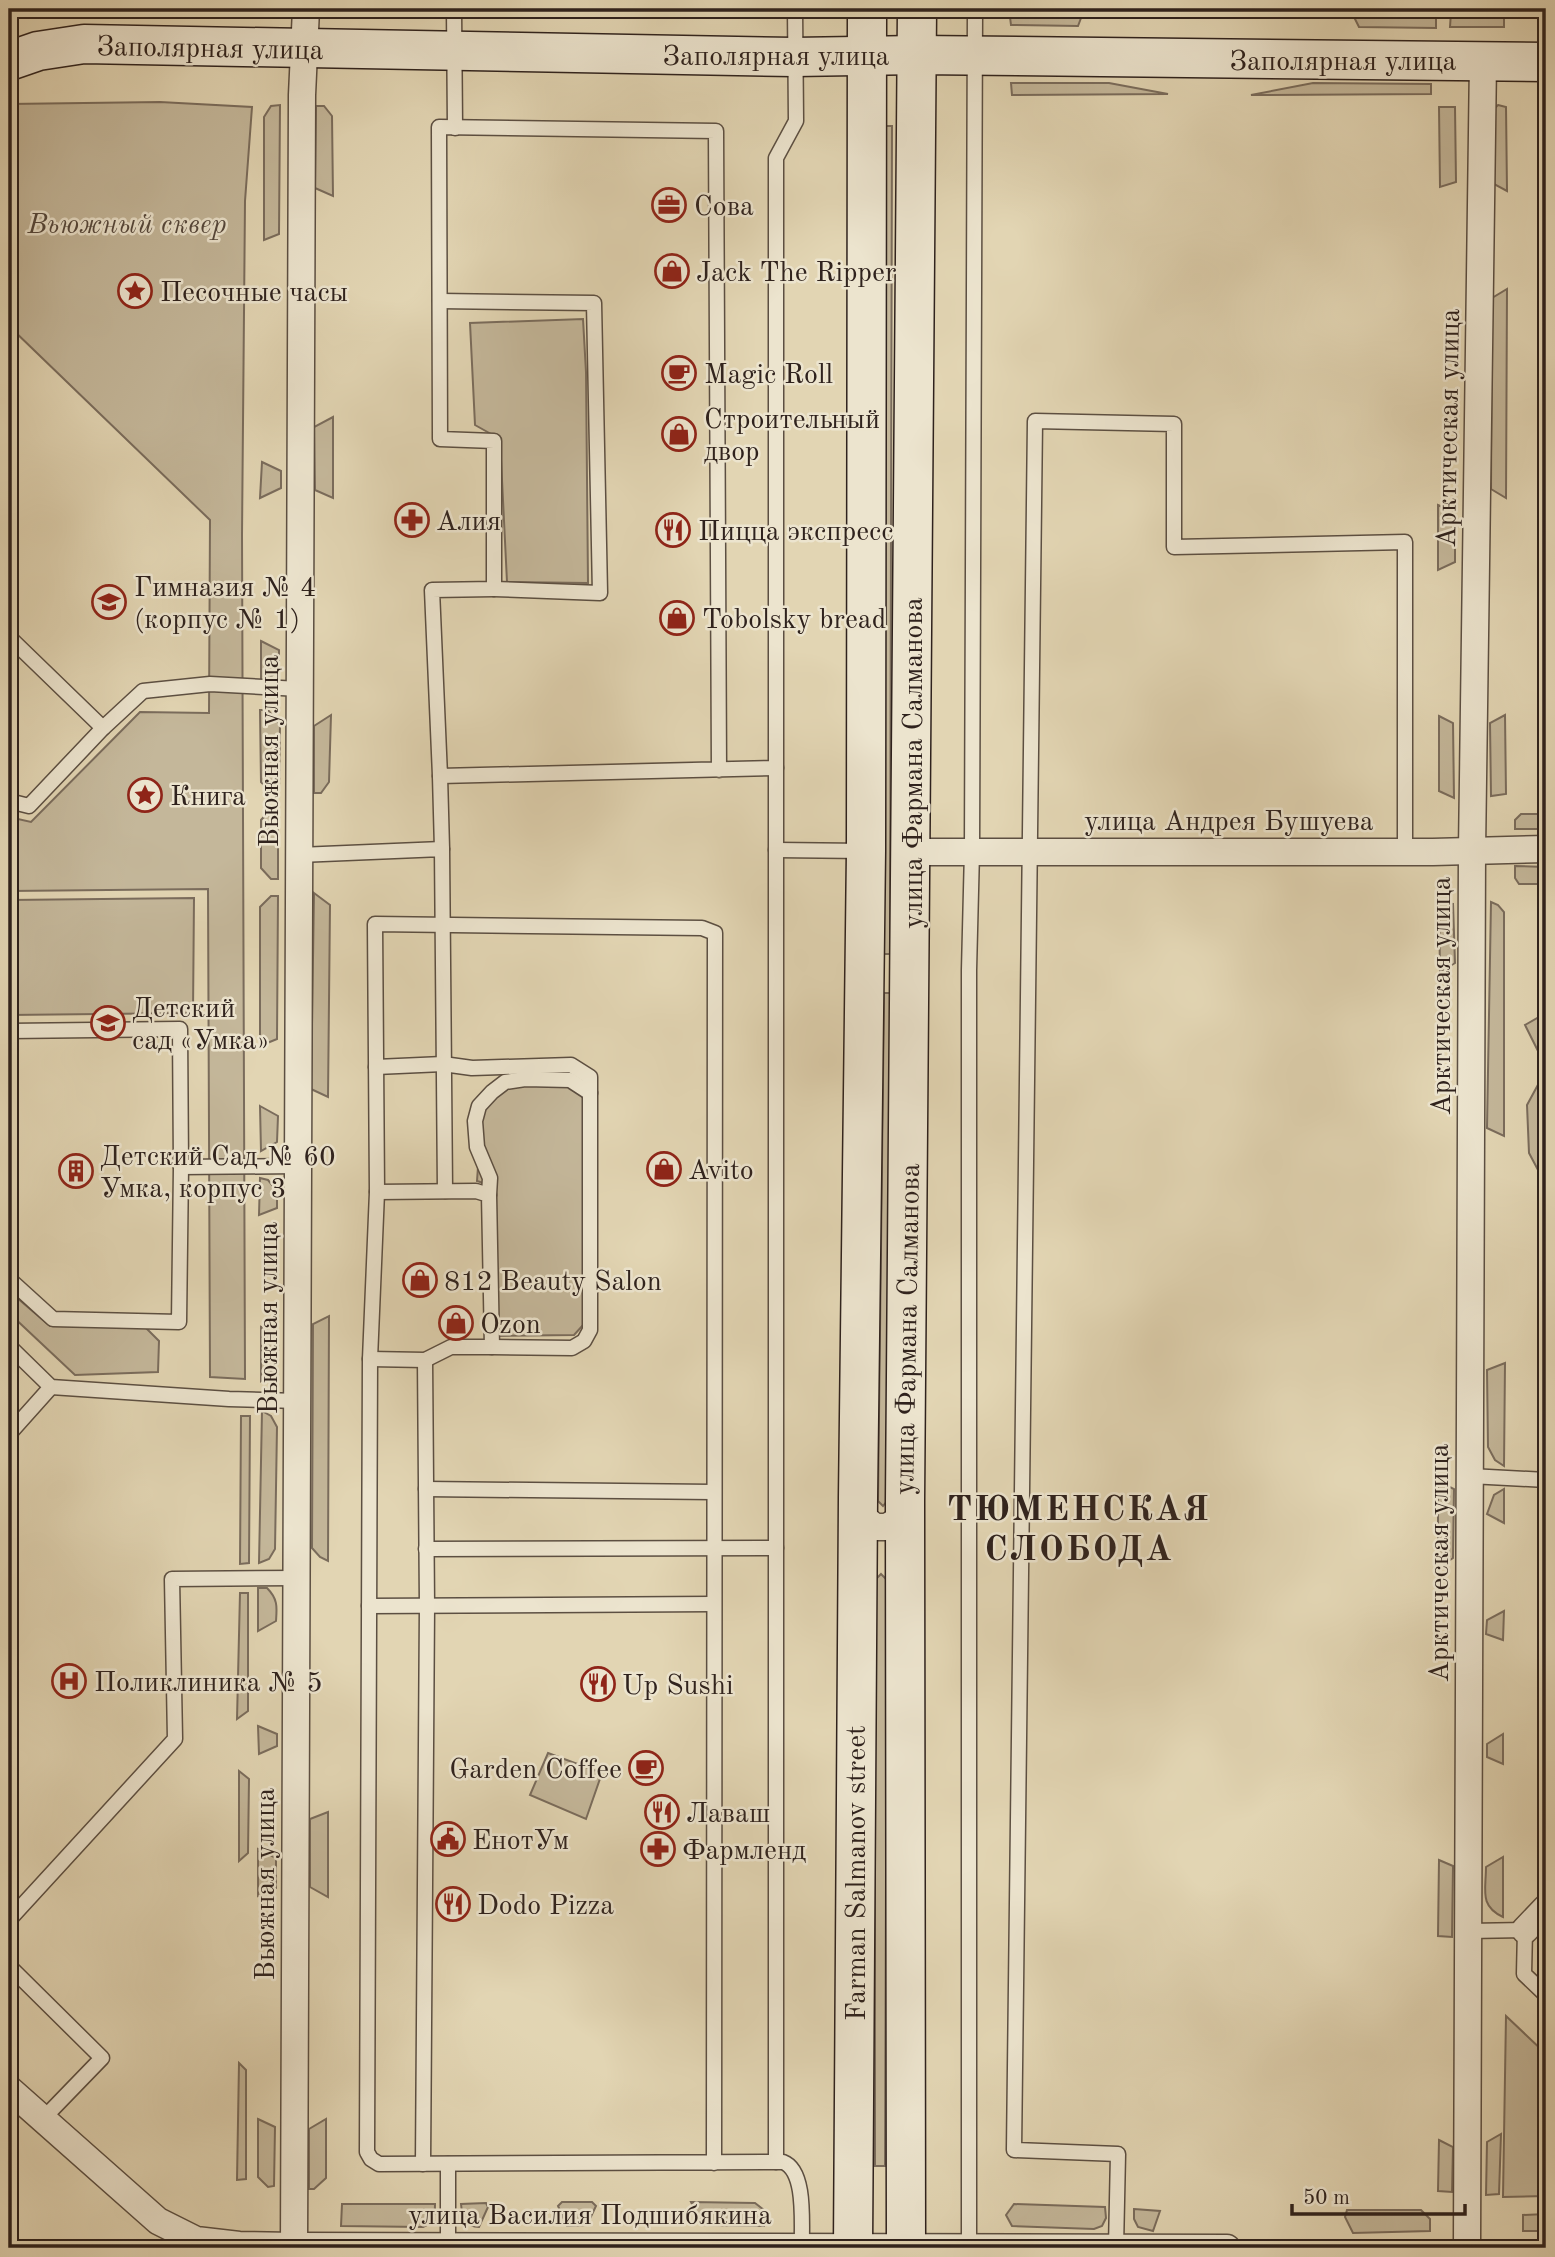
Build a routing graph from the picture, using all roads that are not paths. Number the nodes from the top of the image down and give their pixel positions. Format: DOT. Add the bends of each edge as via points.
graph roads {
  1 [pos="306,9"];
  2 [pos="454,9"];
  3 [pos="795,9"];
  4 [pos="867,9"];
  5 [pos="917,9"];
  6 [pos="975,9"];
  7 [pos="303,47"];
  8 [pos="454,50"];
  9 [pos="918,55"];
  10 [pos="866,56"];
  11 [pos="794,57"];
  12 [pos="975,57"];
  13 [pos="9,61"];
  14 [pos="1483,61"];
  15 [pos="1546,62"];
  16 [pos="455,128"];
  17 [pos="440,301"];
  18 [pos="494,589"];
  19 [pos="9,637"];
  20 [pos="299,689"];
  21 [pos="103,728"];
  22 [pos="776,768"];
  23 [pos="719,770"];
  24 [pos="440,776"];
  25 [pos="9,801"];
  26 [pos="442,849"];
  27 [pos="1546,849"];
  28 [pos="776,850"];
  29 [pos="866,851"];
  30 [pos="972,851"];
  31 [pos="1030,851"];
  32 [pos="1405,851"];
  33 [pos="1472,851"];
  34 [pos="912,852"];
  35 [pos="299,855"];
  36 [pos="443,924"];
  37 [pos="9,1031"];
  38 [pos="443,1064"];
  39 [pos="376,1067"];
  40 [pos="590,1093"];
  41 [pos="298,1166"];
  42 [pos="181,1167"];
  43 [pos="445,1191"];
  44 [pos="377,1192"];
  45 [pos="489,1195"];
  46 [pos="9,1279"];
  47 [pos="9,1346"];
  48 [pos="492,1347"];
  49 [pos="370,1359"];
  50 [pos="425,1360"];
  51 [pos="51,1387"];
  52 [pos="298,1401"];
  53 [pos="9,1434"];
  54 [pos="1470,1476"];
  55 [pos="1546,1480"];
  56 [pos="426,1489"];
  57 [pos="713,1492"];
  58 [pos="858,1498"];
  59 [pos="905,1501"];
  60 [pos="776,1548"];
  61 [pos="426,1549"];
  62 [pos="714,1549"];
  63 [pos="298,1578"];
  64 [pos="857,1583"];
  65 [pos="906,1584"];
  66 [pos="713,1604"];
  67 [pos="369,1606"];
  68 [pos="427,1606"];
  69 [pos="1546,1908"];
  70 [pos="9,1920"];
  71 [pos="1525,1930"];
  72 [pos="1469,1931"];
  73 [pos="9,1966"];
  74 [pos="1546,1996"];
  75 [pos="9,2089"];
  76 [pos="42,2120"];
  77 [pos="714,2162"];
  78 [pos="776,2162"];
  79 [pos="423,2164"];
  80 [pos="448,2164"];
  81 [pos="294,2247"];
  82 [pos="448,2247"];
  83 [pos="1116,2247"];
  84 [pos="802,2248"];
  85 [pos="853,2248"];
  86 [pos="906,2248"];
  87 [pos="970,2248"];
  88 [pos="1227,2248"];
  89 [pos="1467,2248"];
  1 -- 7 [label="street, Вьюжная улица"];
  2 -- 8 [label="lane"];
  3 -- 11 [label="lane"];
  4 -- 10 [label="street, улица Фармана Салманова"];
  5 -- 9 [label="street, улица Фармана Салманова"];
  6 -- 12 [label="lane"];
  7 -- 8 [label="street, Заполярная улица"];
  7 -- 13 [label="street, Заполярная улица" via="84,44"];
  7 -- 20 [label="street, Вьюжная улица"];
  8 -- 11 [label="street, Заполярная улица"];
  8 -- 16 [label="lane"];
  9 -- 10 [label="street, Заполярная улица"];
  9 -- 12 [label="street, Заполярная улица"];
  9 -- 34 [label="street, улица Фармана Салманова"];
  10 -- 11 [label="street, Заполярная улица"];
  10 -- 29 [label="street, улица Фармана Салманова"];
  11 -- 22 [label="lane" via="796,121 776,158"];
  12 -- 14 [label="street, Заполярная улица"];
  12 -- 30 [label="lane"];
  14 -- 15 [label="street, Заполярная улица"];
  14 -- 33 [label="street, Арктическая улица"];
  16 -- 17 [label="lane" via="439,127"];
  16 -- 23 [label="lane" via="716,131"];
  17 -- 18 [label="lane" via="440,439 494,441"];
  17 -- 18 [label="lane" via="594,303 600,593"];
  18 -- 24 [label="lane" via="432,590"];
  19 -- 21 [label="lane"];
  20 -- 21 [label="lane" via="210,684 143,691"];
  20 -- 35 [label="street, Вьюжная улица"];
  21 -- 25 [label="lane" via="29,806"];
  22 -- 23 [label="lane"];
  22 -- 28 [label="lane"];
  23 -- 24 [label="lane"];
  24 -- 26 [label="lane"];
  26 -- 35 [label="lane"];
  26 -- 36 [label="lane"];
  27 -- 33 [label="street, улица Андрея Бушуева"];
  28 -- 29 [label="lane"];
  28 -- 60 [label="lane"];
  29 -- 58 [label="street, улица Фармана Салманова"];
  30 -- 31 [label="street, улица Андрея Бушуева"];
  30 -- 34 [label="street, улица Андрея Бушуева"];
  30 -- 87 [label="lane"];
  31 -- 32 [label="street, улица Андрея Бушуева"];
  31 -- 32 [label="lane" via="1035,421 1174,424 1174,547 1405,542"];
  31 -- 83 [label="lane" via="1014,2150 1118,2154"];
  32 -- 33 [label="street, улица Андрея Бушуева"];
  33 -- 54 [label="street, Арктическая улица"];
  34 -- 59 [label="street, улица Фармана Салманова"];
  35 -- 41 [label="street, Вьюжная улица"];
  36 -- 38 [label="lane"];
  36 -- 39 [label="lane" via="375,924"];
  36 -- 57 [label="lane" via="702,928 715,933"];
  37 -- 42 [label="lane" via="180,1029"];
  38 -- 39 [label="lane"];
  38 -- 40 [label="lane" via="472,1068 571,1065 590,1077"];
  38 -- 43 [label="lane"];
  39 -- 44 [label="lane"];
  40 -- 45 [label="lane" via="570,1080 525,1079 505,1082 492,1091 479,1106 475,1121 477,1147 490,1178"];
  40 -- 48 [label="lane" via="590,1330 584,1342 572,1348"];
  41 -- 42 [label="lane"];
  41 -- 52 [label="street, Вьюжная улица"];
  42 -- 46 [label="lane" via="178,1322 53,1319"];
  43 -- 44 [label="lane"];
  43 -- 45 [label="lane"];
  44 -- 49 [label="lane"];
  45 -- 48 [label="lane"];
  47 -- 51 [label="lane"];
  48 -- 50 [label="lane" via="451,1347"];
  49 -- 50 [label="lane"];
  49 -- 67 [label="lane"];
  50 -- 56 [label="lane"];
  51 -- 52 [label="lane"];
  51 -- 53 [label="lane"];
  52 -- 63 [label="street, Вьюжная улица"];
  54 -- 55 [label="lane"];
  54 -- 72 [label="street, Арктическая улица"];
  56 -- 57 [label="lane"];
  56 -- 61 [label="lane"];
  57 -- 62 [label="lane"];
  58 -- 59 [label="street, улица Фармана Салманова" via="865,1519 875,1527 897,1521"];
  58 -- 64 [label="street, Farman Salmanov street"];
  59 -- 65 [label="street, Farman Salmanov street"];
  60 -- 62 [label="lane"];
  60 -- 78 [label="lane"];
  61 -- 62 [label="lane"];
  61 -- 68 [label="lane"];
  62 -- 66 [label="lane"];
  63 -- 70 [label="lane" via="172,1579 175,1740"];
  63 -- 81 [label="street, Вьюжная улица"];
  64 -- 65 [label="street" via="865,1563 874,1555 897,1562"];
  64 -- 85 [label="street, Farman Salmanov street"];
  65 -- 86 [label="street, Farman Salmanov street"];
  66 -- 68 [label="lane"];
  66 -- 77 [label="lane"];
  67 -- 68 [label="lane"];
  67 -- 79 [label="lane" via="367,2152 370,2160 379,2164"];
  68 -- 79 [label="lane"];
  69 -- 71 [label="street"];
  71 -- 72 [label="lane"];
  71 -- 74 [label="lane" via="1524,1975"];
  72 -- 89 [label="street, Арктическая улица"];
  73 -- 76 [label="lane" via="102,2058"];
  75 -- 76 [label="street, улица Василия Подшибякина"];
  76 -- 81 [label="street, улица Василия Подшибякина" via="158,2221 196,2240"];
  77 -- 78 [label="lane"];
  77 -- 80 [label="lane"];
  78 -- 84 [label="lane" via="792,2168 800,2188"];
  79 -- 80 [label="lane"];
  80 -- 82 [label="lane"];
  81 -- 82 [label="street, улица Василия Подшибякина"];
  82 -- 84 [label="street, улица Василия Подшибякина"];
  83 -- 87 [label="street, улица Василия Подшибякина"];
  83 -- 88 [label="street, улица Василия Подшибякина"];
  84 -- 85 [label="street, улица Василия Подшибякина"];
  85 -- 86 [label="street, улица Василия Подшибякина"];
  86 -- 87 [label="street, улица Василия Подшибякина"];
}
